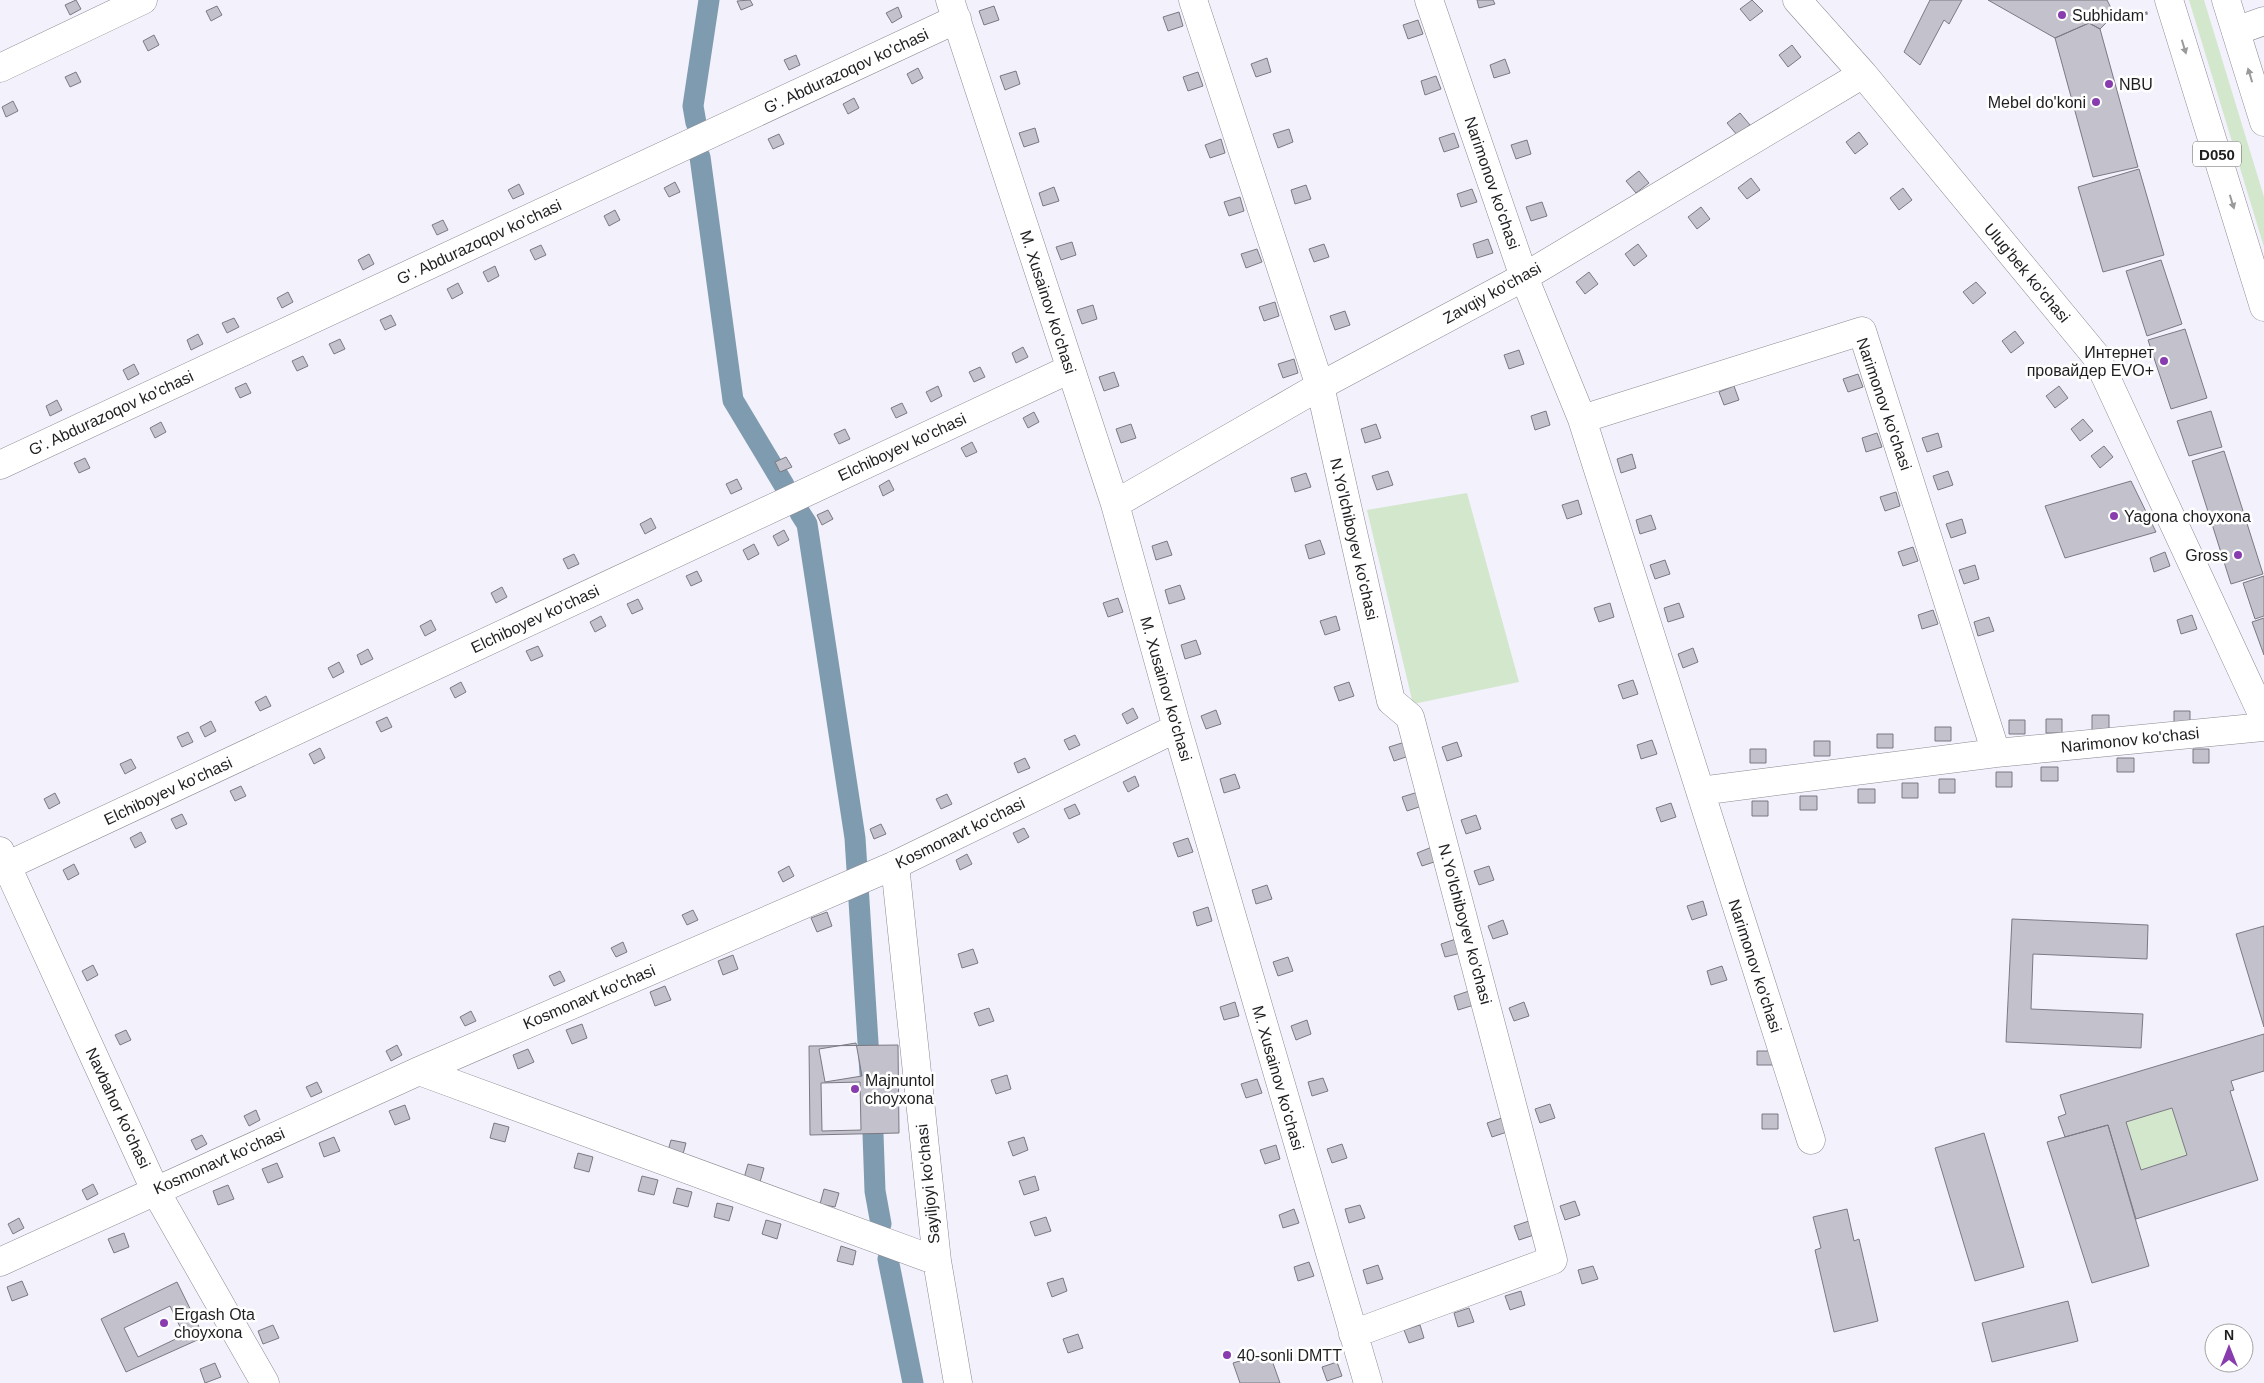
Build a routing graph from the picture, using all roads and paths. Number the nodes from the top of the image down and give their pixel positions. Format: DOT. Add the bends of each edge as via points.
graph roads {
  1 [pos="143,0"];
  2 [pos="1193,0"];
  3 [pos="1429,0"];
  4 [pos="1798,0"];
  5 [pos="2169,0"];
  6 [pos="2226,0"];
  7 [pos="954,10"];
  8 [pos="2264,21"];
  9 [pos="2236,31"];
  10 [pos="0,68"];
  11 [pos="1863,74"];
  12 [pos="2264,122"];
  13 [pos="1524,277"];
  14 [pos="2264,307"];
  15 [pos="1070,369"];
  16 [pos="1320,386"];
  17 [pos="1582,419"];
  18 [pos="0,465"];
  19 [pos="1116,504"];
  20 [pos="2264,718"];
  21 [pos="2264,727"];
  22 [pos="1177,728"];
  23 [pos="1996,753"];
  24 [pos="1700,791"];
  25 [pos="2,862"];
  26 [pos="894,865"];
  27 [pos="419,1071"];
  28 [pos="1811,1140"];
  29 [pos="155,1190"];
  30 [pos="936,1260"];
  31 [pos="0,1262"];
  32 [pos="1353,1334"];
  33 [pos="265,1383"];
  34 [pos="958,1383"];
  35 [pos="1368,1383"];
  1 -- 10 [label="street"];
  2 -- 16 [label="street"];
  3 -- 13 [label="street, Narimonov ko'chasi"];
  4 -- 11 [label="street, Ulug'bek ko'chasi"];
  5 -- 14 [label="street, D050, one-way"];
  6 -- 9 [label="street"];
  7 -- 15 [label="street, M. Xusainov ko'chasi"];
  7 -- 18 [label="street, G'. Abdurazoqov ko'chasi"];
  8 -- 9 [label="street"];
  12 -- 9 [label="street, one-way"];
  11 -- 13 [label="street, Zavqiy ko'chasi"];
  11 -- 20 [label="street, Ulug'bek ko'chasi" via="2096,356"];
  13 -- 16 [label="street, Zavqiy ko'chasi"];
  13 -- 17 [label="street, Narimonov ko'chasi"];
  15 -- 19 [label="street, M. Xusainov ko'chasi"];
  15 -- 25 [label="street, Elchiboyev ko'chasi"];
  16 -- 19 [label="street, Zavqiy ko'chasi"];
  16 -- 32 [label="street, N.Yo'lchiboyev ko'chasi" via="1391,701 1410,717 1553,1260"];
  17 -- 23 [label="street, Narimonov ko'chasi" via="1862,331"];
  17 -- 24 [label="street, Narimonov ko'chasi"];
  19 -- 22 [label="street, M. Xusainov ko'chasi"];
  21 -- 23 [label="street, Narimonov ko'chasi"];
  22 -- 26 [label="street, Kosmonavt ko'chasi"];
  22 -- 32 [label="street, M. Xusainov ko'chasi"];
  23 -- 24 [label="street, Narimonov ko'chasi"];
  24 -- 28 [label="street, Narimonov ko'chasi"];
  25 -- 29 [label="street, Navbahor ko'chasi"];
  26 -- 27 [label="street, Kosmonavt ko'chasi"];
  26 -- 30 [label="street, Sayiljoyi ko'chasi"];
  27 -- 29 [label="street, Kosmonavt ko'chasi"];
  27 -- 30 [label="street"];
  29 -- 31 [label="street, Kosmonavt ko'chasi"];
  29 -- 33 [label="street, Navbahor ko'chasi"];
  30 -- 34 [label="street, Sayiljoyi ko'chasi"];
  32 -- 35 [label="street, M. Xusainov ko'chasi"];
}
